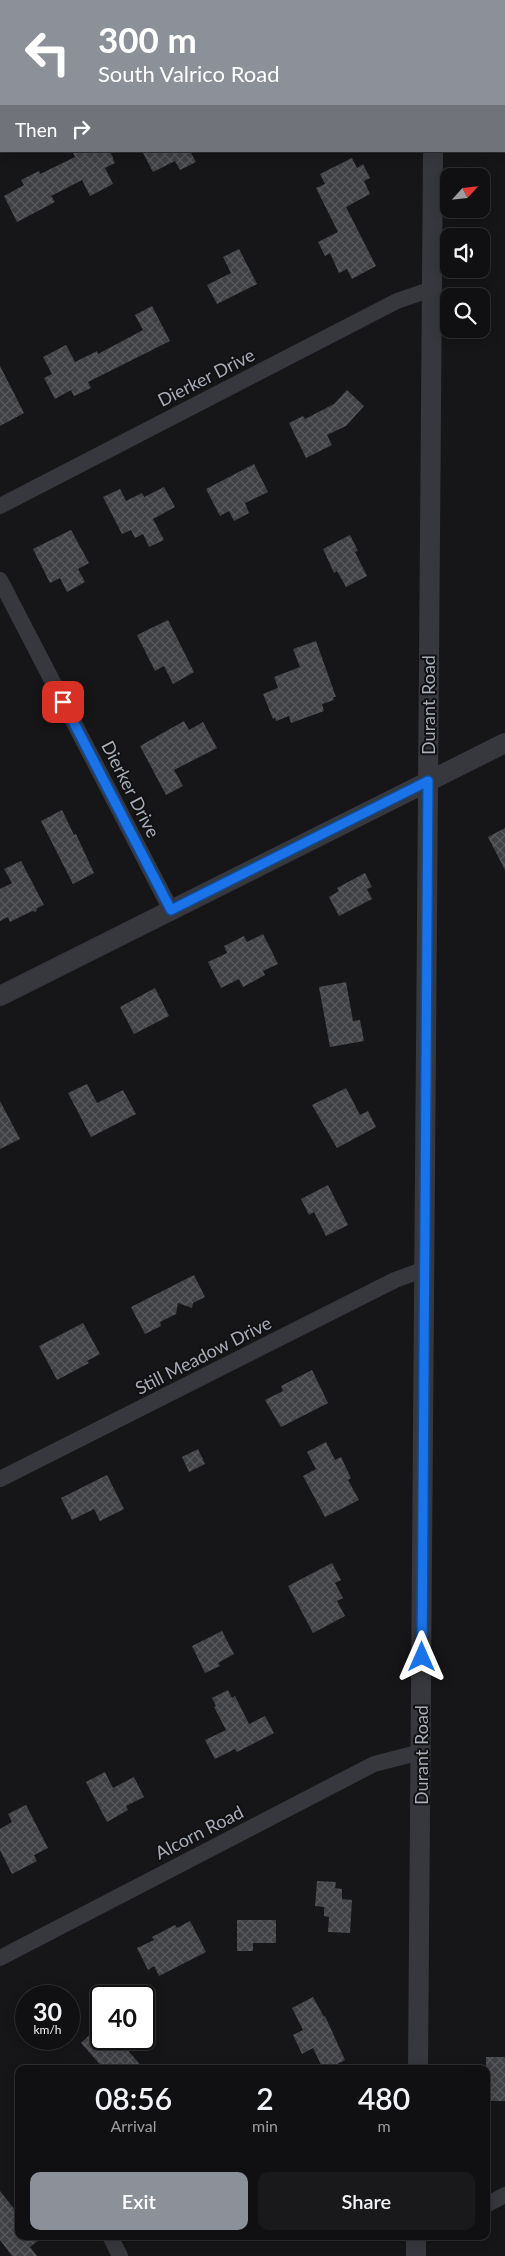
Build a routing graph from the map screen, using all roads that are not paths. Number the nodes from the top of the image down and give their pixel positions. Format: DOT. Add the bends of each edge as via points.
graph roads {
  1 [pos="433,152"];
  2 [pos="432,289"];
  3 [pos="0,506"];
  4 [pos="0,580"];
  5 [pos="505,743"];
  6 [pos="428,781"];
  7 [pos="171,910"];
  8 [pos="0,996"];
  9 [pos="425,1269"];
  10 [pos="0,1479"];
  11 [pos="421,1752"];
  12 [pos="0,1958"];
  13 [pos="418,2065"];
  14 [pos="505,2195"];
  15 [pos="490,2203"];
  16 [pos="112,2240"];
  17 [pos="416,2240"];
  18 [pos="120,2256"];
  19 [pos="416,2256"];
  1 -- 2 [label="street, Durant Road"];
  2 -- 3 [label="street, Dierker Drive" via="396,301"];
  2 -- 6 [label="street, Durant Road"];
  4 -- 7 [label="street, Dierker Drive"];
  5 -- 6 [label="street"];
  6 -- 7 [label="street"];
  6 -- 9 [label="street, Durant Road"];
  7 -- 8 [label="street"];
  9 -- 10 [label="street, Still Meadow Drive" via="395,1280"];
  9 -- 11 [label="street, Durant Road"];
  11 -- 12 [label="street, Alcorn Road" via="374,1764"];
  11 -- 13 [label="street, Durant Road"];
  14 -- 15 [label="street"];
  16 -- 18 [label="street"];
  17 -- 19 [label="street"];
}
